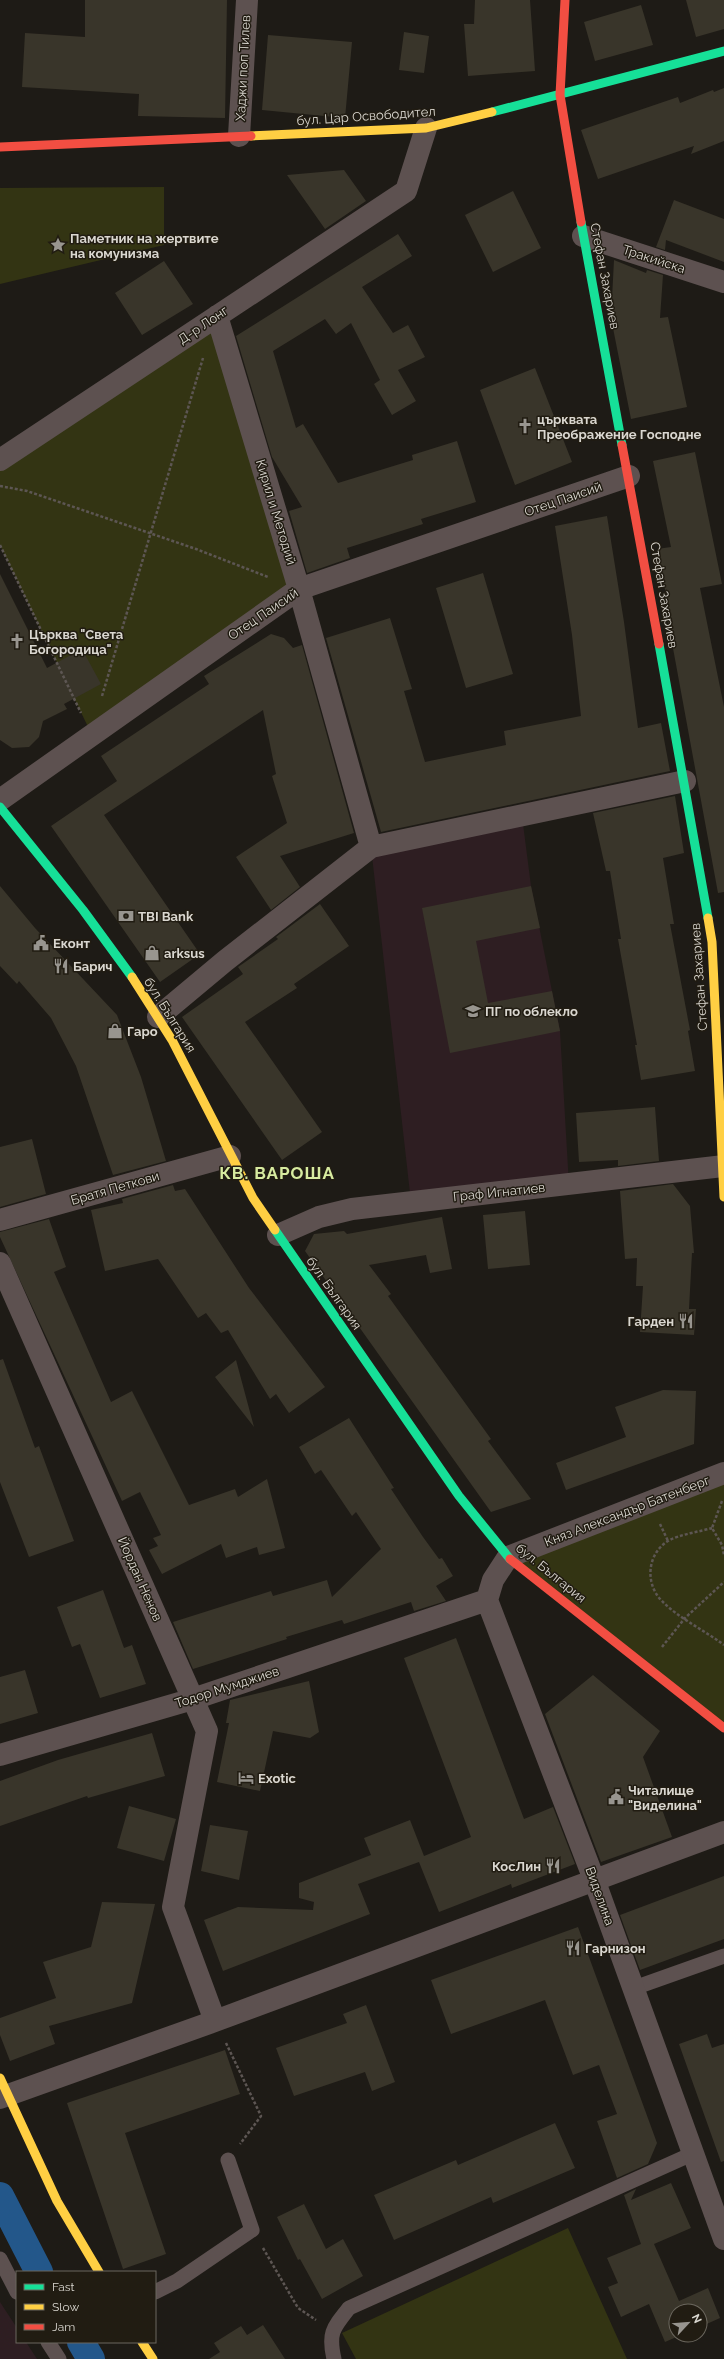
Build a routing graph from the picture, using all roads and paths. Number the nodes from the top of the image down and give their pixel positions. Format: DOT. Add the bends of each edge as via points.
graph roads {
  1 [pos="246,0"];
  2 [pos="565,0"];
  3 [pos="724,51"];
  4 [pos="560,95"];
  5 [pos="426,128"];
  6 [pos="238,136"];
  7 [pos="0,147"];
  8 [pos="584,236"];
  9 [pos="724,282"];
  10 [pos="217,316"];
  11 [pos="205,353"];
  12 [pos="0,460"];
  13 [pos="629,476"];
  14 [pos="0,486"];
  15 [pos="150,533"];
  16 [pos="0,545"];
  17 [pos="299,589"];
  18 [pos="91,734"];
  19 [pos="685,781"];
  20 [pos="0,800"];
  21 [pos="0,807"];
  22 [pos="371,847"];
  23 [pos="718,937"];
  24 [pos="158,1017"];
  25 [pos="230,1156"];
  26 [pos="723,1166"];
  27 [pos="724,1197"];
  28 [pos="0,1220"];
  29 [pos="278,1235"];
  30 [pos="0,1263"];
  31 [pos="724,1473"];
  32 [pos="724,1496"];
  33 [pos="712,1528"];
  34 [pos="724,1556"];
  35 [pos="508,1557"];
  36 [pos="724,1582"];
  37 [pos="487,1600"];
  38 [pos="685,1618"];
  39 [pos="724,1645"];
  40 [pos="647,1667"];
  41 [pos="193,1699"];
  42 [pos="724,1728"];
  43 [pos="0,1755"];
  44 [pos="724,1832"];
  45 [pos="595,1882"];
  46 [pos="724,1956"];
  47 [pos="634,1988"];
  48 [pos="215,2021"];
  49 [pos="2,2090"];
  50 [pos="692,2154"];
  51 [pos="228,2160"];
  52 [pos="252,2230"];
  53 [pos="724,2239"];
  54 [pos="0,2259"];
  55 [pos="98,2271"];
  56 [pos="16,2290"];
  57 [pos="156,2292"];
  58 [pos="332,2330"];
  59 [pos="49,2343"];
  60 [pos="143,2343"];
  61 [pos="59,2359"];
  62 [pos="153,2359"];
  63 [pos="334,2359"];
  1 -- 6 [label="street, Хаджи поп Тилев"];
  2 -- 4 [label="street, Стефан Захариев"];
  3 -- 4 [label="street, бул. Цар Освободител"];
  4 -- 5 [label="street, бул. Цар Освободител"];
  4 -- 8 [label="street, Стефан Захариев"];
  5 -- 6 [label="street, бул. Цар Освободител"];
  5 -- 10 [label="street, Д-р Лонг" via="406,191"];
  6 -- 7 [label="street, бул. Цар Освободител"];
  8 -- 9 [label="street, Тракийска"];
  8 -- 13 [label="street, Стефан Захариев"];
  10 -- 12 [label="street, Д-р Лонг"];
  10 -- 17 [label="street, Кирил и Методий"];
  11 -- 15 [label="path"];
  13 -- 17 [label="street, Отец Паисий"];
  13 -- 19 [label="street, Стефан Захариев"];
  14 -- 15 [label="path" via="27,491"];
  15 -- 17 [label="path"];
  15 -- 18 [label="path"];
  16 -- 18 [label="path"];
  17 -- 18 [label="street, Отец Паисий"];
  17 -- 22 [label="street, Кирил и Методий"];
  18 -- 20 [label="street, Отец Паисий"];
  19 -- 22 [label="street"];
  19 -- 23 [label="street, Стефан Захариев"];
  21 -- 24 [label="street, бул. България" via="78,901"];
  22 -- 24 [label="street"];
  23 -- 26 [label="street, Стефан Захариев"];
  24 -- 25 [label="street, бул. България" via="185,1062"];
  25 -- 28 [label="street, Братя Петкови"];
  25 -- 29 [label="street, бул. България"];
  26 -- 27 [label="street, Стефан Захариев"];
  26 -- 29 [label="street, Граф Игнатиев" via="352,1209 319,1217"];
  29 -- 35 [label="street, бул. България" via="459,1496"];
  30 -- 41 [label="street, Йордан Ненов"];
  31 -- 35 [label="street, Княз Александър Батенберг"];
  32 -- 33 [label="path"];
  33 -- 34 [label="path" via="722,1545"];
  33 -- 38 [label="path" via="668,1541 656,1552 650,1564 652,1584 660,1600"];
  35 -- 37 [label="street" via="493,1580"];
  35 -- 40 [label="street, бул. България"];
  36 -- 38 [label="path"];
  37 -- 41 [label="street, Тодор Мумджиев"];
  37 -- 45 [label="street, Виделина"];
  38 -- 39 [label="path"];
  38 -- 40 [label="path"];
  40 -- 42 [label="street, бул. България"];
  41 -- 43 [label="street, Тодор Мумджиев"];
  41 -- 48 [label="street, Йордан Ненов" via="207,1730 173,1907"];
  44 -- 45 [label="street"];
  45 -- 47 [label="street, Виделина"];
  45 -- 48 [label="street"];
  46 -- 47 [label="lane"];
  47 -- 50 [label="street, Виделина"];
  48 -- 49 [label="street"];
  48 -- 51 [label="path" via="261,2116"];
  49 -- 55 [label="street" via="57,2201"];
  50 -- 53 [label="street, Виделина"];
  50 -- 58 [label="lane" via="368,2298 349,2308"];
  51 -- 52 [label="lane"];
  52 -- 57 [label="lane" via="177,2281"];
  52 -- 58 [label="path" via="298,2308"];
  54 -- 56 [label="lane"];
  58 -- 63 [label="lane"];
  59 -- 61 [label="lane"];
  60 -- 62 [label="street"];
}
